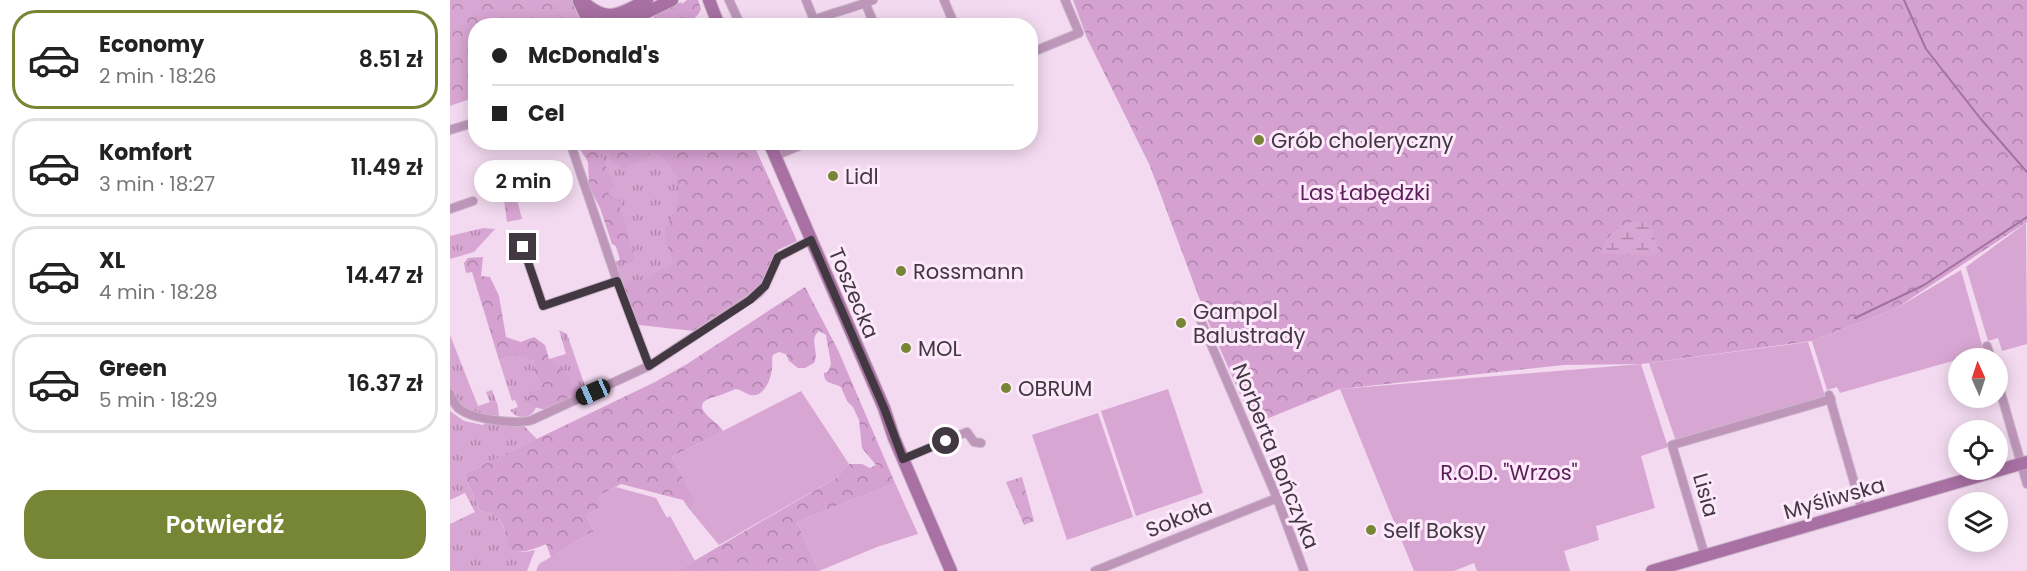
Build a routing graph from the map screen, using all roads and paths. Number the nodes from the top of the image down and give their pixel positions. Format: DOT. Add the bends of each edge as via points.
graph roads {
  1 [pos="580,0"];
  2 [pos="647,0"];
  3 [pos="672,0"];
  4 [pos="709,0"];
  5 [pos="729,0"];
  6 [pos="806,0"];
  7 [pos="944,0"];
  8 [pos="1065,0"];
  9 [pos="868,1"];
  10 [pos="637,11"];
  11 [pos="595,18"];
  12 [pos="609,18"];
  13 [pos="628,18"];
  14 [pos="716,18"];
  15 [pos="737,18"];
  16 [pos="813,18"];
  17 [pos="824,18"];
  18 [pos="873,18"];
  19 [pos="952,18"];
  20 [pos="1038,49"];
  21 [pos="468,124"];
  22 [pos="450,130"];
  23 [pos="573,150"];
  24 [pos="772,150"];
  25 [pos="785,150"];
  26 [pos="775,156"];
  27 [pos="474,201"];
  28 [pos="450,209"];
  29 [pos="811,240"];
  30 [pos="523,247"];
  31 [pos="617,281"];
  32 [pos="1201,321"];
  33 [pos="649,366"];
  34 [pos="450,394"];
  35 [pos="2006,408"];
  36 [pos="981,443"];
  37 [pos="903,459"];
  38 [pos="2024,463"];
  39 [pos="2027,484"];
  40 [pos="1276,498"];
  41 [pos="1862,510"];
  42 [pos="1705,556"];
  43 [pos="951,571"];
  44 [pos="1095,571"];
  45 [pos="1304,571"];
  46 [pos="1652,571"];
  1 -- 11 [label="street"];
  2 -- 10 [label="street"];
  3 -- 10 [label="street"];
  4 -- 14 [label="street"];
  5 -- 15 [label="street"];
  6 -- 16 [label="street"];
  7 -- 19 [label="street"];
  8 -- 20 [label="street" via="1079,33"];
  9 -- 17 [label="street"];
  9 -- 18 [label="street"];
  10 -- 12 [label="street"];
  10 -- 13 [label="street"];
  21 -- 22 [label="street"];
  23 -- 31 [label="street"];
  24 -- 26 [label="street, Toszecka"];
  25 -- 26 [label="street"];
  26 -- 29 [label="street, Toszecka"];
  27 -- 28 [label="street"];
  29 -- 33 [label="street" via="778,257 765,286 750,300"];
  29 -- 37 [label="street, Toszecka"];
  30 -- 31 [label="street" via="543,306"];
  31 -- 33 [label="street"];
  32 -- 40 [label="street, Norberta Bończyka"];
  33 -- 34 [label="street" via="523,423 467,413 457,407"];
  35 -- 38 [label="street"];
  36 -- 37 [label="street" via="974,442 967,432"];
  37 -- 43 [label="street, Toszecka"];
  38 -- 39 [label="street"];
  38 -- 41 [label="street, Myśliwska"];
  40 -- 44 [label="street, Sokoła"];
  40 -- 45 [label="street, Norberta Bończyka"];
  41 -- 42 [label="street, Myśliwska"];
  41 -- 42 [label="street, Lisia" via="1830,397 1672,445"];
  42 -- 46 [label="street, Myśliwska"];
}
